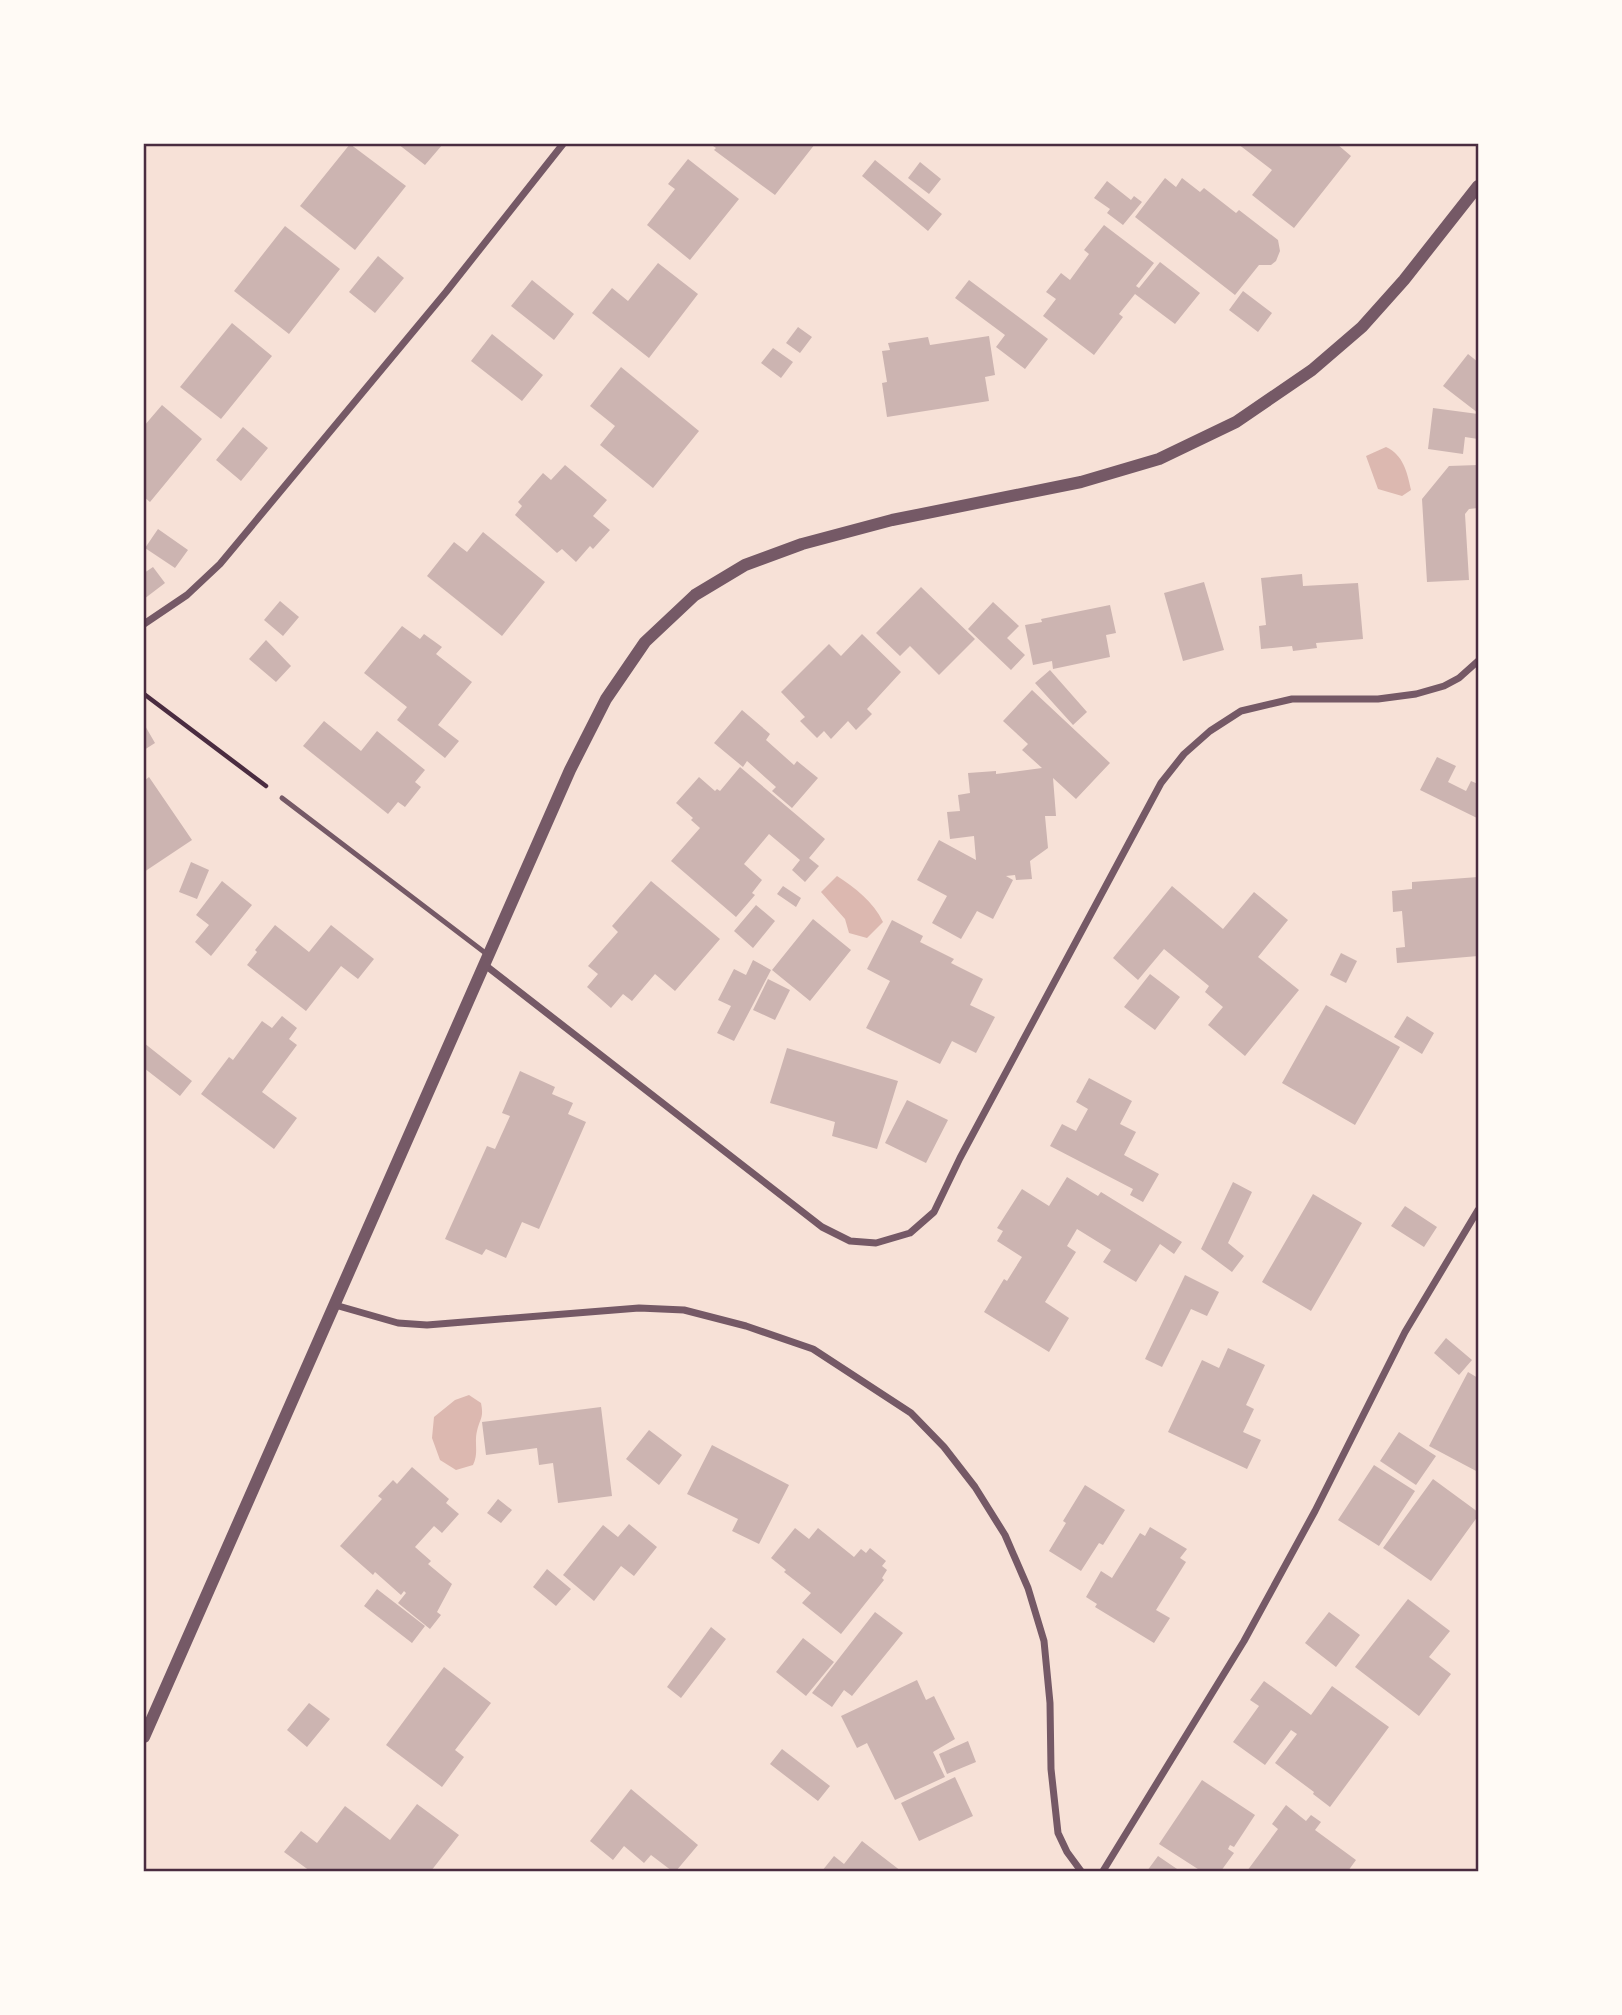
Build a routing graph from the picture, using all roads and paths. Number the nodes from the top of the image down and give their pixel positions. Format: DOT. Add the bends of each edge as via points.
graph roads {
  1 [pos="563,144"];
  2 [pos="1479,186"];
  3 [pos="144,625"];
  4 [pos="1479,661"];
  5 [pos="144,694"];
  6 [pos="282,798"];
  7 [pos="486,960"];
  8 [pos="1479,1210"];
  9 [pos="335,1305"];
  10 [pos="144,1737"];
  11 [pos="1081,1871"];
  12 [pos="1103,1871"];
  1 -- 3 [label="street" via="236,546 187,595"];
  2 -- 7 [label="street" via="1362,327 1312,370 1236,422 1159,459 1081,482 892,520 802,544 746,565 695,595 645,642 606,699"];
  4 -- 7 [label="street" via="1444,686 1416,694 1292,699 1241,711 1184,754 1161,783 934,1212 910,1233 876,1243 850,1241 822,1227"];
  5 -- 6 [label="path"];
  6 -- 7 [label="lane"];
  7 -- 9 [label="street"];
  8 -- 12 [label="street" via="1405,1332 1244,1641"];
  9 -- 10 [label="street"];
  9 -- 11 [label="street" via="398,1323 427,1325 639,1308 684,1310 813,1349 911,1413 975,1487 1005,1535 1028,1588 1044,1641 1058,1833"];
}
